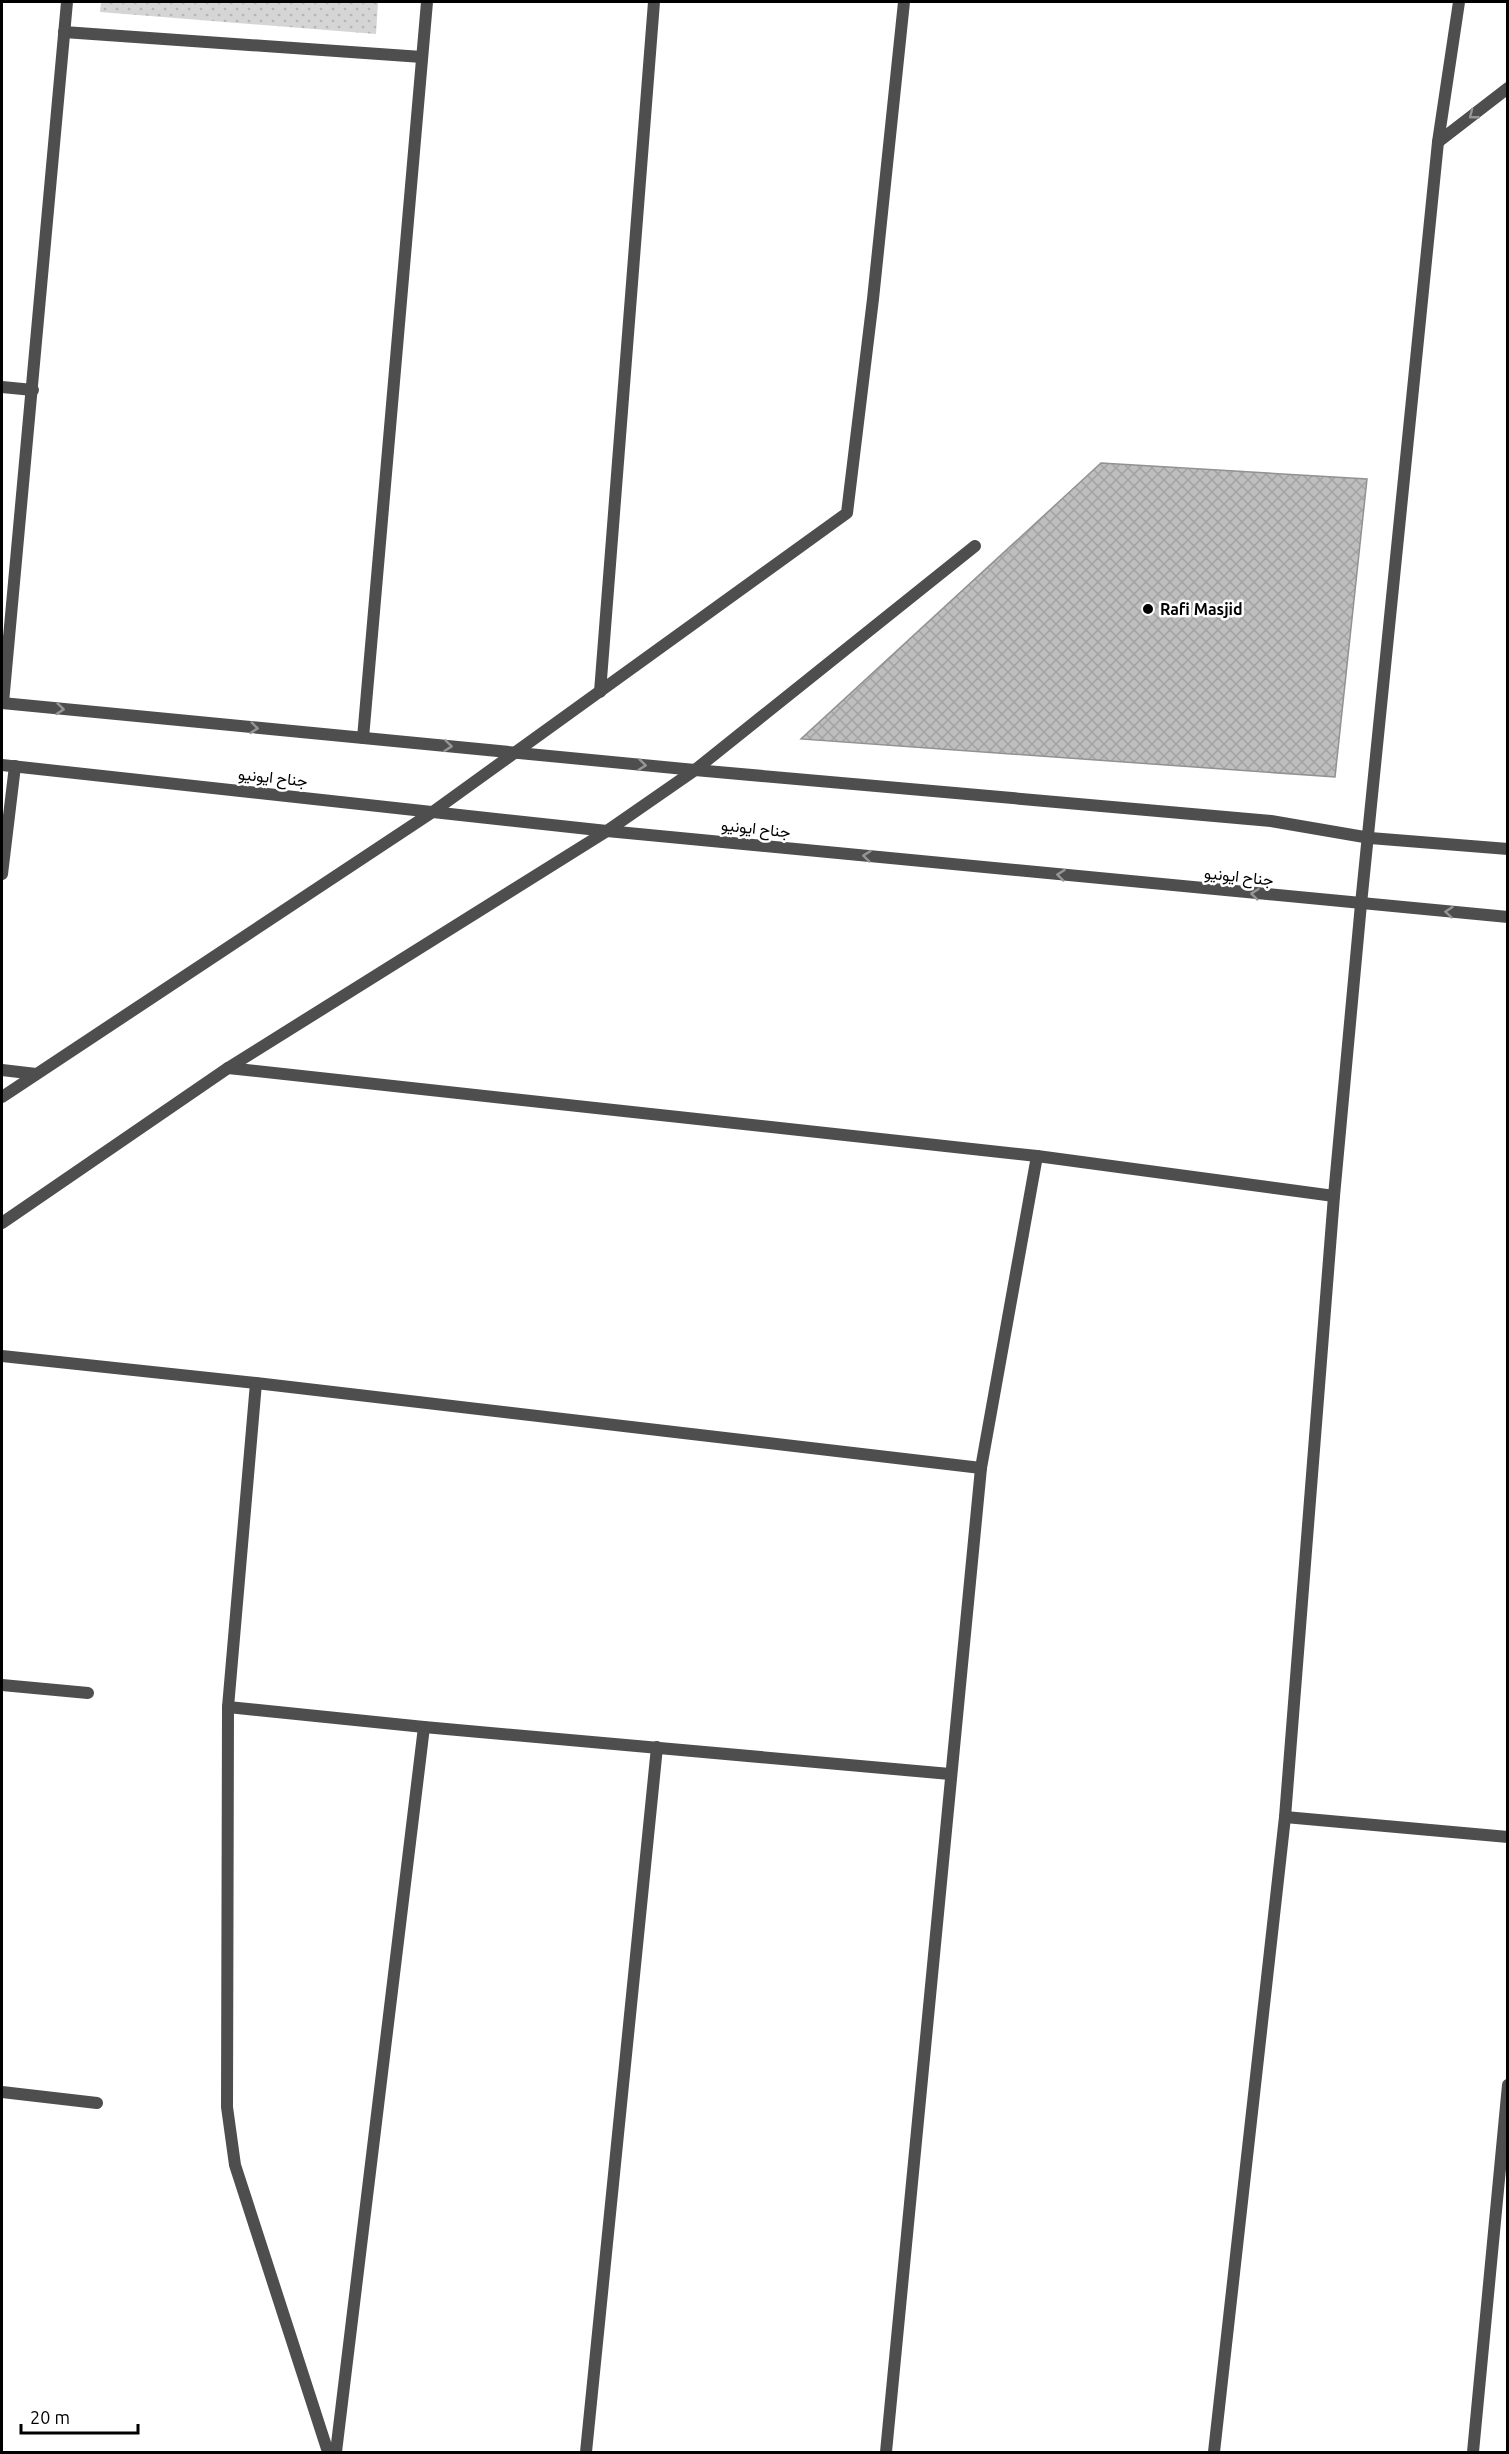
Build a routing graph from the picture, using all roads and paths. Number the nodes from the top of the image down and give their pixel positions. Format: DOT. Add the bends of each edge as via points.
graph roads {
  1 [pos="67,2"];
  2 [pos="427,2"];
  3 [pos="654,2"];
  4 [pos="904,2"];
  5 [pos="1461,3"];
  6 [pos="64,32"];
  7 [pos="422,57"];
  8 [pos="1508,88"];
  9 [pos="1438,142"];
  10 [pos="2,387"];
  11 [pos="33,390"];
  12 [pos="975,546"];
  13 [pos="600,692"];
  14 [pos="2,703"];
  15 [pos="363,738"];
  16 [pos="516,753"];
  17 [pos="2,765"];
  18 [pos="15,766"];
  19 [pos="695,770"];
  20 [pos="434,811"];
  21 [pos="607,831"];
  22 [pos="1370,838"];
  23 [pos="1508,849"];
  24 [pos="2,874"];
  25 [pos="1361,904"];
  26 [pos="1508,917"];
  27 [pos="228,1068"];
  28 [pos="2,1070"];
  29 [pos="36,1074"];
  30 [pos="2,1097"];
  31 [pos="1037,1156"];
  32 [pos="1334,1196"];
  33 [pos="2,1223"];
  34 [pos="2,1356"];
  35 [pos="256,1383"];
  36 [pos="981,1468"];
  37 [pos="2,1685"];
  38 [pos="88,1693"];
  39 [pos="228,1707"];
  40 [pos="424,1727"];
  41 [pos="657,1747"];
  42 [pos="950,1774"];
  43 [pos="1285,1817"];
  44 [pos="1508,1837"];
  45 [pos="1508,2085"];
  46 [pos="2,2092"];
  47 [pos="97,2103"];
  48 [pos="328,2452"];
  49 [pos="336,2452"];
  50 [pos="586,2452"];
  51 [pos="886,2452"];
  52 [pos="1214,2452"];
  53 [pos="1473,2452"];
  1 -- 6 [label="street"];
  2 -- 7 [label="street"];
  3 -- 13 [label="street"];
  4 -- 13 [label="street" via="847,513"];
  5 -- 9 [label="street"];
  6 -- 7 [label="street"];
  6 -- 11 [label="street"];
  7 -- 15 [label="street"];
  8 -- 9 [label="street, one-way"];
  9 -- 22 [label="street"];
  10 -- 11 [label="street"];
  11 -- 14 [label="street"];
  12 -- 19 [label="street"];
  13 -- 16 [label="street"];
  14 -- 15 [label="street, one-way"];
  15 -- 16 [label="street, one-way"];
  16 -- 19 [label="street, one-way"];
  16 -- 20 [label="street"];
  17 -- 18 [label="street, جناح ایونیو"];
  18 -- 20 [label="street, جناح ایونیو"];
  18 -- 24 [label="street"];
  19 -- 21 [label="street"];
  19 -- 22 [label="street" via="1271,821"];
  20 -- 21 [label="street, جناح ایونیو"];
  20 -- 29 [label="street"];
  25 -- 21 [label="street, جناح ایونیو, one-way"];
  21 -- 27 [label="street"];
  22 -- 23 [label="street"];
  22 -- 25 [label="street"];
  26 -- 25 [label="street, جناح ایونیو, one-way"];
  25 -- 32 [label="street"];
  27 -- 31 [label="street"];
  27 -- 33 [label="street"];
  28 -- 29 [label="street"];
  29 -- 30 [label="street"];
  31 -- 32 [label="street"];
  31 -- 36 [label="street"];
  32 -- 43 [label="street"];
  34 -- 35 [label="street"];
  35 -- 36 [label="street"];
  35 -- 39 [label="street"];
  36 -- 42 [label="street"];
  37 -- 38 [label="street"];
  39 -- 40 [label="street"];
  39 -- 48 [label="street" via="227,2107 235,2165"];
  40 -- 41 [label="street"];
  40 -- 49 [label="street"];
  41 -- 42 [label="street"];
  41 -- 50 [label="street"];
  42 -- 51 [label="street"];
  43 -- 44 [label="street"];
  43 -- 52 [label="street"];
  45 -- 53 [label="street"];
  46 -- 47 [label="street"];
}
